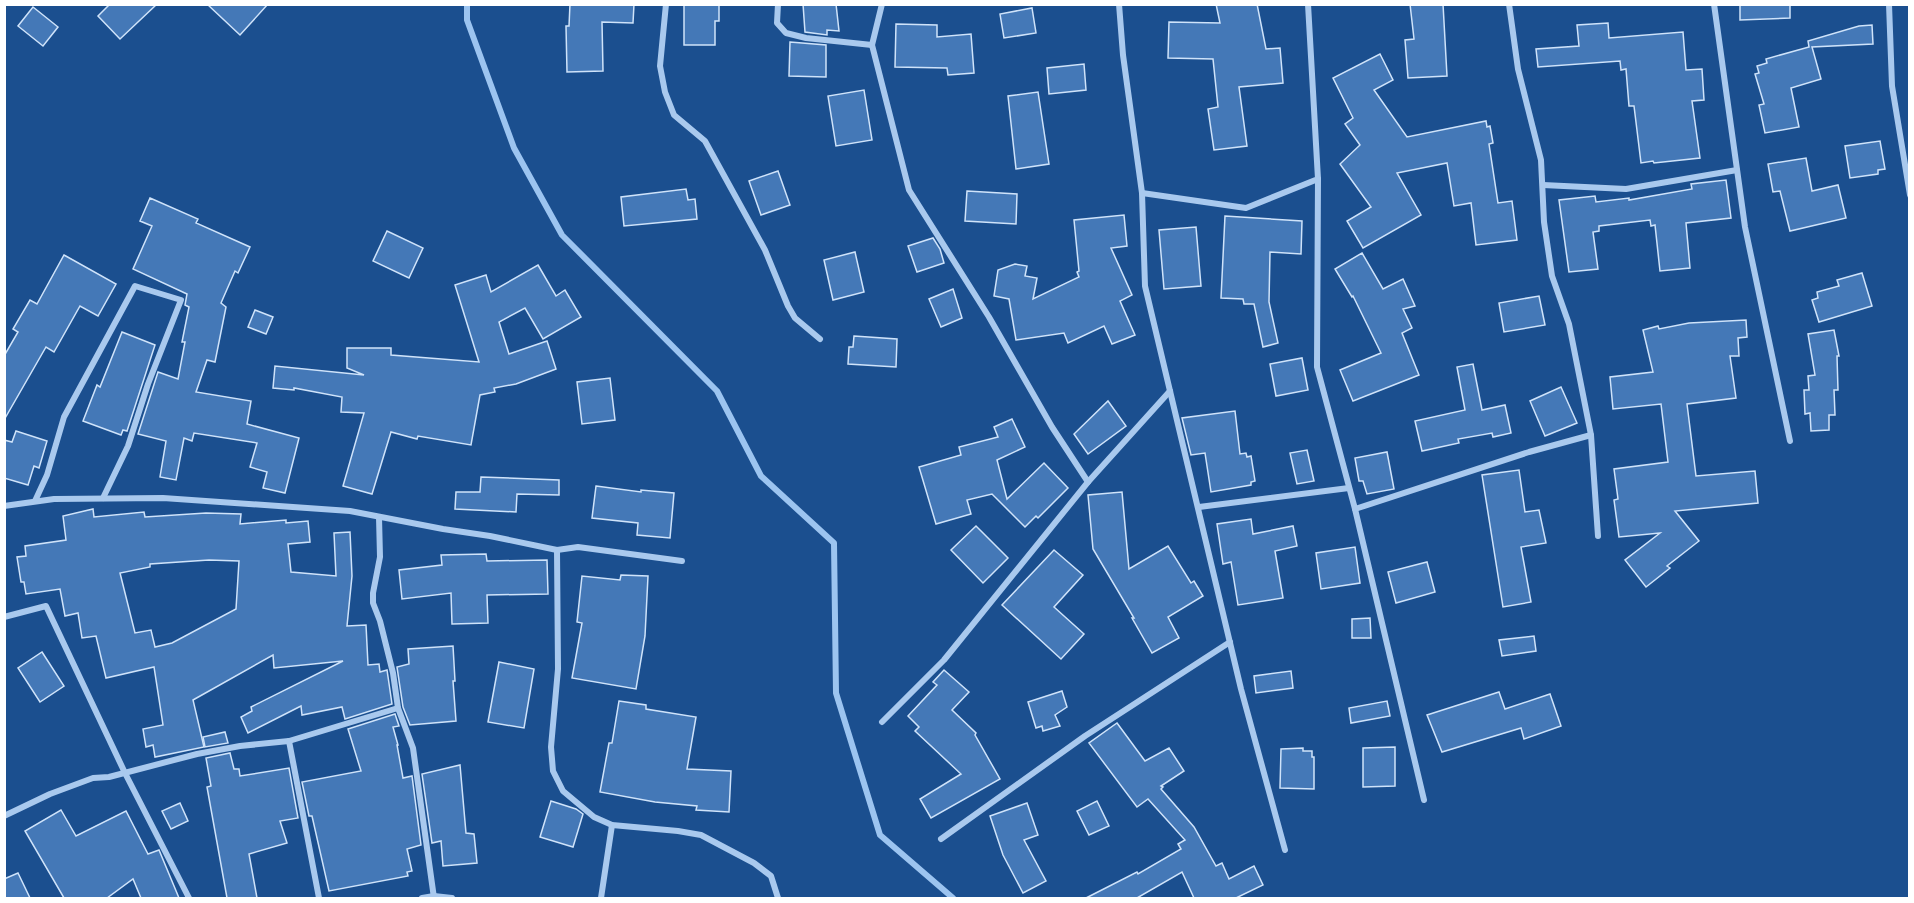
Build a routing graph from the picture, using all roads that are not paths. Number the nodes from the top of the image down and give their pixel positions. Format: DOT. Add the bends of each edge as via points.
graph roads {
  1 [pos="666,4"];
  2 [pos="778,4"];
  3 [pos="882,4"];
  4 [pos="1119,4"];
  5 [pos="1308,4"];
  6 [pos="1509,4"];
  7 [pos="1714,4"];
  8 [pos="1889,4"];
  9 [pos="872,45"];
  10 [pos="1737,170"];
  11 [pos="1318,178"];
  12 [pos="1544,185"];
  13 [pos="1142,193"];
  14 [pos="1910,195"];
  15 [pos="820,339"];
  16 [pos="1170,391"];
  17 [pos="1591,435"];
  18 [pos="1790,441"];
  19 [pos="1088,482"];
  20 [pos="1349,488"];
  21 [pos="103,498"];
  22 [pos="35,501"];
  23 [pos="4,506"];
  24 [pos="1199,507"];
  25 [pos="1355,509"];
  26 [pos="379,517"];
  27 [pos="1598,536"];
  28 [pos="557,550"];
  29 [pos="682,561"];
  30 [pos="4,617"];
  31 [pos="1230,642"];
  32 [pos="398,708"];
  33 [pos="882,722"];
  34 [pos="289,741"];
  35 [pos="125,773"];
  36 [pos="1424,800"];
  37 [pos="4,816"];
  38 [pos="612,825"];
  39 [pos="941,838"];
  40 [pos="1285,850"];
  41 [pos="434,897"];
  42 [pos="189,898"];
  43 [pos="320,898"];
  44 [pos="422,898"];
  45 [pos="452,898"];
  46 [pos="601,898"];
  47 [pos="778,898"];
  1 -- 15 [label="street" via="660,66 674,115 705,141 765,250 788,306 795,318"];
  2 -- 9 [label="street" via="777,23 786,33"];
  3 -- 9 [label="street"];
  4 -- 13 [label="street"];
  5 -- 11 [label="street"];
  6 -- 12 [label="street" via="1518,69"];
  7 -- 10 [label="street"];
  8 -- 14 [label="street" via="1892,86"];
  9 -- 19 [label="street" via="909,190"];
  10 -- 12 [label="street" via="1626,189"];
  10 -- 18 [label="street"];
  11 -- 13 [label="street" via="1246,208"];
  11 -- 20 [label="street" via="1317,367"];
  12 -- 17 [label="street" via="1544,222 1552,276 1569,324"];
  13 -- 16 [label="street" via="1145,286"];
  16 -- 19 [label="street"];
  16 -- 24 [label="street"];
  17 -- 25 [label="street"];
  17 -- 27 [label="street"];
  19 -- 33 [label="street" via="944,660"];
  20 -- 24 [label="street"];
  20 -- 25 [label="street"];
  21 -- 22 [label="street"];
  21 -- 22 [label="street" via="128,446 181,300 135,286 64,417"];
  21 -- 26 [label="street" via="163,498 350,511"];
  22 -- 23 [label="street"];
  24 -- 31 [label="street"];
  25 -- 36 [label="street"];
  26 -- 28 [label="street"];
  26 -- 32 [label="street" via="380,557 373,603 393,673"];
  28 -- 29 [label="street" via="578,547"];
  28 -- 38 [label="street" via="558,669 551,747 553,771 563,791 576,804"];
  30 -- 35 [label="street" via="46,606"];
  31 -- 39 [label="street" via="1085,736"];
  31 -- 40 [label="street"];
  32 -- 34 [label="street"];
  32 -- 41 [label="street" via="413,748"];
  34 -- 35 [label="street" via="240,746"];
  34 -- 43 [label="street"];
  35 -- 37 [label="street" via="78,782"];
  35 -- 42 [label="street"];
  38 -- 46 [label="street"];
  38 -- 47 [label="street" via="701,835 771,876"];
  41 -- 44 [label="street"];
  41 -- 45 [label="street"];
}
